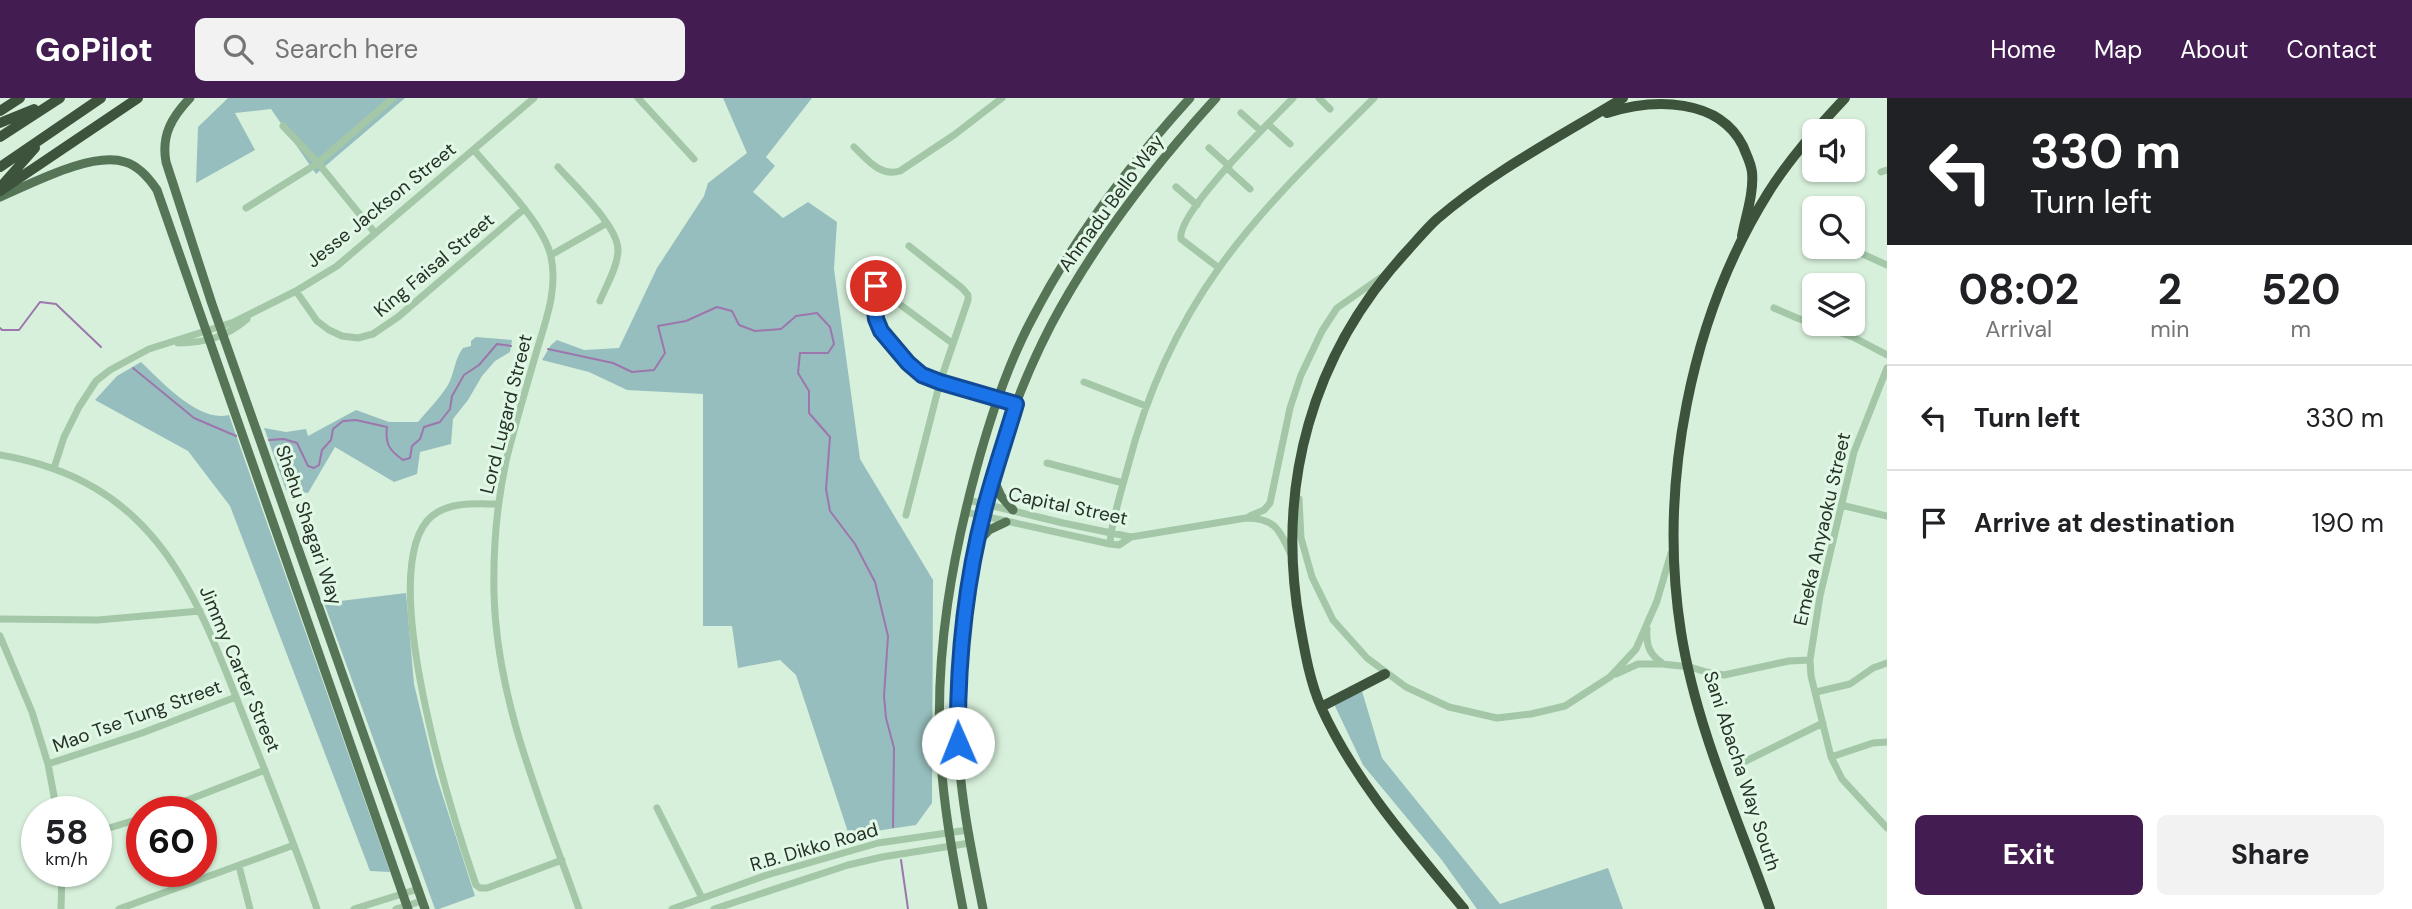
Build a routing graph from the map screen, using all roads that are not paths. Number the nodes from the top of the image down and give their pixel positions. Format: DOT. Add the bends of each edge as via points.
graph roads {
  1 [pos="20,98"];
  2 [pos="100,98"];
  3 [pos="138,98"];
  4 [pos="190,98"];
  5 [pos="393,98"];
  6 [pos="534,98"];
  7 [pos="638,98"];
  8 [pos="1002,98"];
  9 [pos="1189,98"];
  10 [pos="1216,98"];
  11 [pos="1293,98"];
  12 [pos="1319,98"];
  13 [pos="1374,98"];
  14 [pos="1623,98"];
  15 [pos="1845,98"];
  16 [pos="58,99"];
  17 [pos="1330,109"];
  18 [pos="0,111"];
  19 [pos="1241,113"];
  20 [pos="0,122"];
  21 [pos="1268,124"];
  22 [pos="283,126"];
  23 [pos="1261,131"];
  24 [pos="1564,134"];
  25 [pos="46,136"];
  26 [pos="0,137"];
  27 [pos="1290,144"];
  28 [pos="854,147"];
  29 [pos="1209,148"];
  30 [pos="474,150"];
  31 [pos="694,159"];
  32 [pos="318,163"];
  33 [pos="0,167"];
  34 [pos="558,167"];
  35 [pos="1228,167"];
  36 [pos="1176,187"];
  37 [pos="0,189"];
  38 [pos="1250,189"];
  39 [pos="0,197"];
  40 [pos="1197,205"];
  41 [pos="246,208"];
  42 [pos="524,209"];
  43 [pos="607,223"];
  44 [pos="375,233"];
  45 [pos="908,246"];
  46 [pos="1739,249"];
  47 [pos="551,255"];
  48 [pos="1865,255"];
  49 [pos="1887,265"];
  50 [pos="1219,268"];
  51 [pos="1386,273"];
  52 [pos="296,291"];
  53 [pos="600,301"];
  54 [pos="1774,308"];
  55 [pos="952,343"];
  56 [pos="1887,355"];
  57 [pos="1887,368"];
  58 [pos="940,382"];
  59 [pos="1084,382"];
  60 [pos="997,398"];
  61 [pos="1016,404"];
  62 [pos="1146,406"];
  63 [pos="0,455"];
  64 [pos="1047,463"];
  65 [pos="1298,467"];
  66 [pos="54,468"];
  67 [pos="993,478"];
  68 [pos="1124,483"];
  69 [pos="968,500"];
  70 [pos="498,504"];
  71 [pos="986,504"];
  72 [pos="1841,505"];
  73 [pos="1013,510"];
  74 [pos="965,512"];
  75 [pos="906,515"];
  76 [pos="1887,516"];
  77 [pos="983,517"];
  78 [pos="1246,517"];
  79 [pos="1115,521"];
  80 [pos="1006,522"];
  81 [pos="1111,532"];
  82 [pos="1675,532"];
  83 [pos="1119,533"];
  84 [pos="1130,537"];
  85 [pos="976,543"];
  86 [pos="1110,544"];
  87 [pos="1119,545"];
  88 [pos="1291,555"];
  89 [pos="200,611"];
  90 [pos="0,619"];
  91 [pos="1648,620"];
  92 [pos="0,636"];
  93 [pos="1810,660"];
  94 [pos="1887,663"];
  95 [pos="1662,664"];
  96 [pos="1689,667"];
  97 [pos="1385,674"];
  98 [pos="1610,677"];
  99 [pos="1816,692"];
  100 [pos="236,697"];
  101 [pos="1321,707"];
  102 [pos="1823,723"];
  103 [pos="1887,742"];
  104 [pos="1832,757"];
  105 [pos="1746,761"];
  106 [pos="48,764"];
  107 [pos="265,770"];
  108 [pos="54,796"];
  109 [pos="199,796"];
  110 [pos="657,808"];
  111 [pos="1887,828"];
  112 [pos="968,830"];
  113 [pos="948,833"];
  114 [pos="970,843"];
  115 [pos="294,845"];
  116 [pos="950,846"];
  117 [pos="562,860"];
  118 [pos="239,866"];
  119 [pos="62,887"];
  120 [pos="418,889"];
  121 [pos="402,893"];
  122 [pos="702,898"];
  123 [pos="148,900"];
  124 [pos="423,905"];
  125 [pos="407,907"];
  126 [pos="61,909"];
  127 [pos="119,909"];
  128 [pos="151,909"];
  129 [pos="250,909"];
  130 [pos="317,909"];
  131 [pos="354,909"];
  132 [pos="396,909"];
  133 [pos="579,909"];
  134 [pos="672,909"];
  135 [pos="714,909"];
  136 [pos="963,909"];
  137 [pos="982,909"];
  138 [pos="1464,909"];
  139 [pos="1770,909"];
  1 -- 18 [label="highway"];
  2 -- 25 [label="highway"];
  3 -- 37 [label="highway"];
  4 -- 120 [label="main road, Shehu Shagari Way" via="172,120 164,150 212,304"];
  5 -- 32 [label="street"];
  6 -- 30 [label="street, Jesse Jackson Street"];
  7 -- 31 [label="street"];
  8 -- 28 [label="street" via="900,171 881,171"];
  9 -- 60 [label="main road, Ahmadu Bello Way" via="1078,242 1032,318"];
  10 -- 61 [label="main road, Ahmadu Bello Way" via="1174,144 1100,243 1051,326"];
  11 -- 21 [label="street"];
  12 -- 17 [label="street"];
  13 -- 50 [label="street" via="1281,193"];
  14 -- 24 [label="highway"];
  15 -- 46 [label="highway, Sani Abacha Way South" via="1796,152"];
  16 -- 20 [label="highway"];
  16 -- 26 [label="highway"];
  19 -- 23 [label="street"];
  21 -- 23 [label="street"];
  21 -- 27 [label="street"];
  22 -- 32 [label="street"];
  23 -- 35 [label="street"];
  24 -- 46 [label="highway" via="1612,111 1671,98 1698,103 1722,117 1738,135 1752,171"];
  24 -- 51 [label="highway" via="1437,219"];
  25 -- 33 [label="highway"];
  25 -- 37 [label="highway"];
  29 -- 35 [label="street"];
  30 -- 42 [label="street, Lord Lugard Street"];
  30 -- 44 [label="street, Jesse Jackson Street"];
  32 -- 41 [label="street"];
  32 -- 44 [label="street"];
  34 -- 43 [label="street"];
  35 -- 38 [label="street"];
  35 -- 40 [label="street"];
  36 -- 40 [label="street"];
  39 -- 121 [label="main road, Shehu Shagari Way" via="105,160 133,165 157,190"];
  40 -- 50 [label="street" via="1180,237"];
  42 -- 47 [label="street, Lord Lugard Street"];
  42 -- 52 [label="street, King Faisal Street" via="373,334 358,338 328,330"];
  43 -- 47 [label="street"];
  43 -- 53 [label="street" via="618,250"];
  44 -- 52 [label="street, Jesse Jackson Street" via="337,266"];
  45 -- 55 [label="street" via="968,295"];
  46 -- 82 [label="highway, Sani Abacha Way South" via="1705,333 1685,412"];
  47 -- 70 [label="street, Lord Lugard Street" via="554,274 549,310"];
  48 -- 49 [label="street"];
  50 -- 62 [label="street" via="1177,335"];
  51 -- 65 [label="highway" via="1328,365"];
  51 -- 78 [label="street, Capital Street" via="1337,308 1322,331 1290,408 1270,503"];
  52 -- 66 [label="street, Jesse Jackson Street" via="258,309 217,338 149,349 96,381 64,437"];
  54 -- 56 [label="street" via="1853,337"];
  55 -- 58 [label="street"];
  55 -- 58 [label="street" via="876,286 876,319 881,331 908,363"];
  57 -- 72 [label="street, Emeka Anyaoku Street" via="1854,452"];
  58 -- 60 [label="street"];
  58 -- 75 [label="street"];
  59 -- 62 [label="street"];
  60 -- 61 [label="street"];
  60 -- 69 [label="main road, Ahmadu Bello Way"];
  61 -- 67 [label="main road, Ahmadu Bello Way"];
  62 -- 68 [label="street"];
  63 -- 66 [label="street, Jimmy Carter Street"];
  64 -- 68 [label="street"];
  65 -- 88 [label="highway"];
  65 -- 97 [label="street" via="1301,538 1312,577 1333,620"];
  66 -- 89 [label="street, Jimmy Carter Street" via="99,491 147,530 180,571"];
  67 -- 71 [label="main road, Ahmadu Bello Way"];
  67 -- 73 [label="main road"];
  68 -- 79 [label="street"];
  69 -- 71 [label="street, Capital Street"];
  69 -- 74 [label="main road, Ahmadu Bello Way"];
  70 -- 117 [label="street, Lord Lugard Street" via="494,595 506,691 520,745"];
  70 -- 117 [label="street" via="441,509 419,534 411,575 419,672 432,737 476,885 487,888"];
  71 -- 73 [label="street, Capital Street"];
  71 -- 77 [label="main road, Ahmadu Bello Way"];
  72 -- 76 [label="street"];
  72 -- 93 [label="street, Emeka Anyaoku Street"];
  73 -- 81 [label="street, Capital Street"];
  74 -- 77 [label="street"];
  74 -- 113 [label="main road, Ahmadu Bello Way" via="951,576 941,663 940,741"];
  77 -- 80 [label="street"];
  77 -- 85 [label="main road, Ahmadu Bello Way"];
  78 -- 84 [label="street, Capital Street"];
  78 -- 88 [label="street, Capital Street" via="1262,518 1276,526"];
  79 -- 81 [label="street"];
  79 -- 83 [label="street"];
  80 -- 85 [label="main road"];
  80 -- 86 [label="street"];
  81 -- 83 [label="street, Capital Street"];
  81 -- 86 [label="street"];
  82 -- 91 [label="street" via="1667,571"];
  82 -- 96 [label="highway, Sani Abacha Way South" via="1681,632"];
  83 -- 84 [label="street, Capital Street"];
  83 -- 87 [label="street"];
  84 -- 87 [label="street"];
  85 -- 112 [label="main road, Ahmadu Bello Way" via="964,613 958,711"];
  86 -- 87 [label="street"];
  88 -- 101 [label="highway" via="1301,635"];
  89 -- 90 [label="street" via="98,620"];
  89 -- 100 [label="street, Jimmy Carter Street"];
  91 -- 95 [label="street" via="1647,645 1651,656"];
  91 -- 98 [label="street" via="1636,649"];
  92 -- 106 [label="street"];
  93 -- 96 [label="street" via="1724,675"];
  93 -- 99 [label="street, Emeka Anyaoku Street"];
  94 -- 99 [label="street" via="1850,684"];
  95 -- 96 [label="street"];
  95 -- 98 [label="street" via="1638,664"];
  96 -- 139 [label="highway, Sani Abacha Way South"];
  97 -- 98 [label="street" via="1449,707 1497,718 1565,706"];
  97 -- 101 [label="highway"];
  99 -- 102 [label="street, Emeka Anyaoku Street"];
  100 -- 106 [label="street, Mao Tse Tung Street"];
  100 -- 107 [label="street, Jimmy Carter Street"];
  101 -- 138 [label="highway" via="1348,758 1387,815"];
  102 -- 104 [label="street, Emeka Anyaoku Street"];
  102 -- 105 [label="street"];
  103 -- 104 [label="street"];
  104 -- 111 [label="street, Emeka Anyaoku Street" via="1842,779"];
  106 -- 108 [label="street"];
  107 -- 109 [label="street"];
  107 -- 115 [label="street, Jimmy Carter Street"];
  110 -- 122 [label="street"];
  112 -- 113 [label="street, R.B. Dikko Road"];
  112 -- 114 [label="main road, Ahmadu Bello Way"];
  113 -- 116 [label="main road, Ahmadu Bello Way"];
  113 -- 122 [label="street, R.B. Dikko Road" via="878,843 821,858"];
  114 -- 116 [label="street, R.B. Dikko Road"];
  114 -- 137 [label="main road, Ahmadu Bello Way"];
  115 -- 118 [label="street"];
  115 -- 130 [label="street, Jimmy Carter Street"];
  116 -- 135 [label="street, R.B. Dikko Road" via="882,857 803,878"];
  116 -- 136 [label="main road, Ahmadu Bello Way"];
  117 -- 133 [label="street, Lord Lugard Street"];
  118 -- 123 [label="street"];
  118 -- 129 [label="street"];
  119 -- 126 [label="street"];
  120 -- 121 [label="street"];
  120 -- 124 [label="main road, Shehu Shagari Way"];
  121 -- 125 [label="main road, Shehu Shagari Way"];
  121 -- 131 [label="street"];
  122 -- 134 [label="street, R.B. Dikko Road"];
  123 -- 127 [label="street"];
  123 -- 128 [label="street"];
  124 -- 125 [label="street"];
  125 -- 132 [label="street"];
}
